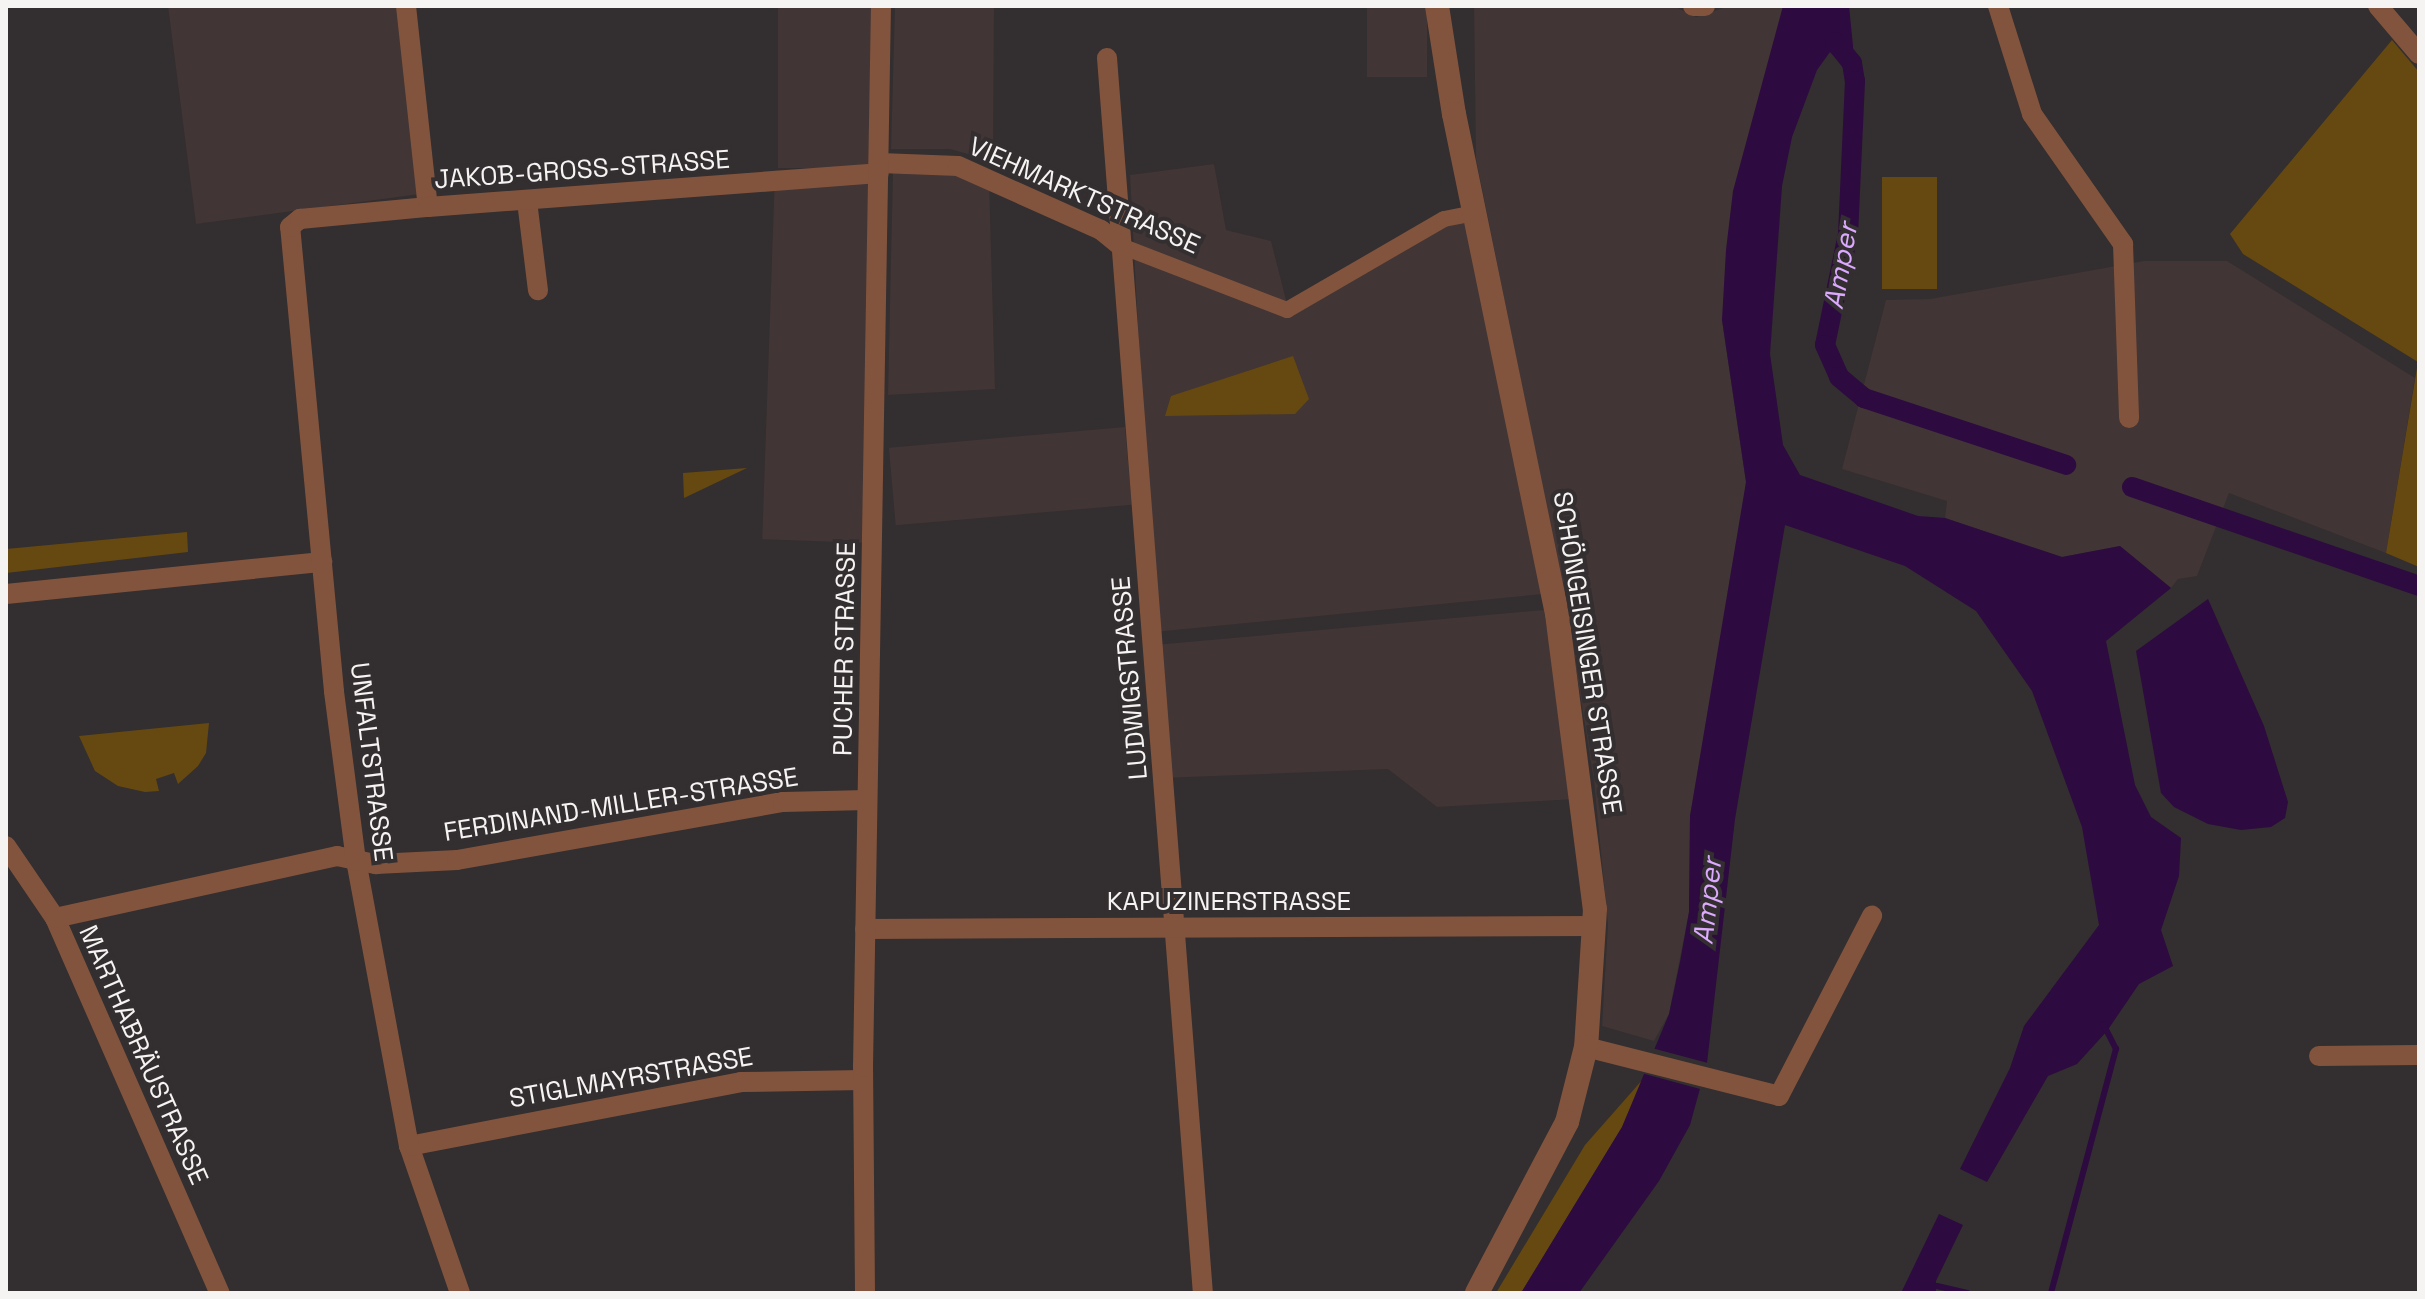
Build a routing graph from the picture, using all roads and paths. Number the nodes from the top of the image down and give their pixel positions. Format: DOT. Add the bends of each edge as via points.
graph roads {
  1 [pos="406,6"];
  2 [pos="881,6"];
  3 [pos="1437,6"];
  4 [pos="1693,6"];
  5 [pos="1705,6"];
  6 [pos="1998,6"];
  7 [pos="2378,6"];
  8 [pos="2419,54"];
  9 [pos="1107,58"];
  10 [pos="880,168"];
  11 [pos="527,201"];
  12 [pos="428,207"];
  13 [pos="1475,213"];
  14 [pos="290,227"];
  15 [pos="1121,246"];
  16 [pos="538,290"];
  17 [pos="2129,418"];
  18 [pos="322,562"];
  19 [pos="6,594"];
  20 [pos="867,800"];
  21 [pos="6,846"];
  22 [pos="356,861"];
  23 [pos="1872,916"];
  24 [pos="55,918"];
  25 [pos="1594,926"];
  26 [pos="1173,928"];
  27 [pos="865,929"];
  28 [pos="1586,1047"];
  29 [pos="2419,1055"];
  30 [pos="2319,1056"];
  31 [pos="863,1080"];
  32 [pos="409,1146"];
  33 [pos="220,1293"];
  34 [pos="460,1293"];
  35 [pos="865,1293"];
  36 [pos="1203,1293"];
  37 [pos="1477,1293"];
  1 -- 12 [label="street"];
  2 -- 10 [label="street, PUCHER STRASSE"];
  3 -- 13 [label="street, SCHÖNGEISINGER STRASSE"];
  4 -- 5 [label="street"];
  6 -- 17 [label="street" via="2032,114 2123,244"];
  7 -- 8 [label="street"];
  9 -- 15 [label="street, LUDWIGSTRASSE"];
  10 -- 11 [label="street, JAKOB-GROSS-STRASSE"];
  10 -- 15 [label="street, VIEHMARKTSTRASSE" via="958,166 1101,230"];
  10 -- 20 [label="street, PUCHER STRASSE"];
  11 -- 12 [label="street, JAKOB-GROSS-STRASSE"];
  11 -- 16 [label="street"];
  12 -- 14 [label="street, JAKOB-GROSS-STRASSE" via="300,219"];
  13 -- 15 [label="street, VIEHMARKTSTRASSE" via="1444,219 1287,310"];
  13 -- 25 [label="street, SCHÖNGEISINGER STRASSE" via="1559,626 1591,856"];
  14 -- 18 [label="street, UNFALTSTRASSE"];
  15 -- 26 [label="street, LUDWIGSTRASSE"];
  18 -- 19 [label="street"];
  18 -- 22 [label="street, UNFALTSTRASSE"];
  20 -- 22 [label="street, FERDINAND-MILLER-STRASSE" via="783,802 457,860"];
  20 -- 27 [label="street, PUCHER STRASSE"];
  21 -- 24 [label="street, MARTHABRÄUSTRASSE"];
  22 -- 24 [label="street, FERDINAND-MILLER-STRASSE" via="337,856"];
  22 -- 32 [label="street, UNFALTSTRASSE"];
  23 -- 28 [label="street" via="1779,1096"];
  24 -- 33 [label="street, MARTHABRÄUSTRASSE"];
  25 -- 26 [label="street, KAPUZINERSTRASSE"];
  25 -- 28 [label="street, SCHÖNGEISINGER STRASSE"];
  26 -- 27 [label="street, KAPUZINERSTRASSE"];
  26 -- 36 [label="street, LUDWIGSTRASSE"];
  27 -- 31 [label="street, PUCHER STRASSE"];
  28 -- 37 [label="street, SCHÖNGEISINGER STRASSE" via="1557,1147"];
  29 -- 30 [label="street"];
  31 -- 32 [label="street, STIGLMAYRSTRASSE" via="741,1082"];
  31 -- 35 [label="street, PUCHER STRASSE"];
  32 -- 34 [label="street, UNFALTSTRASSE"];
}
